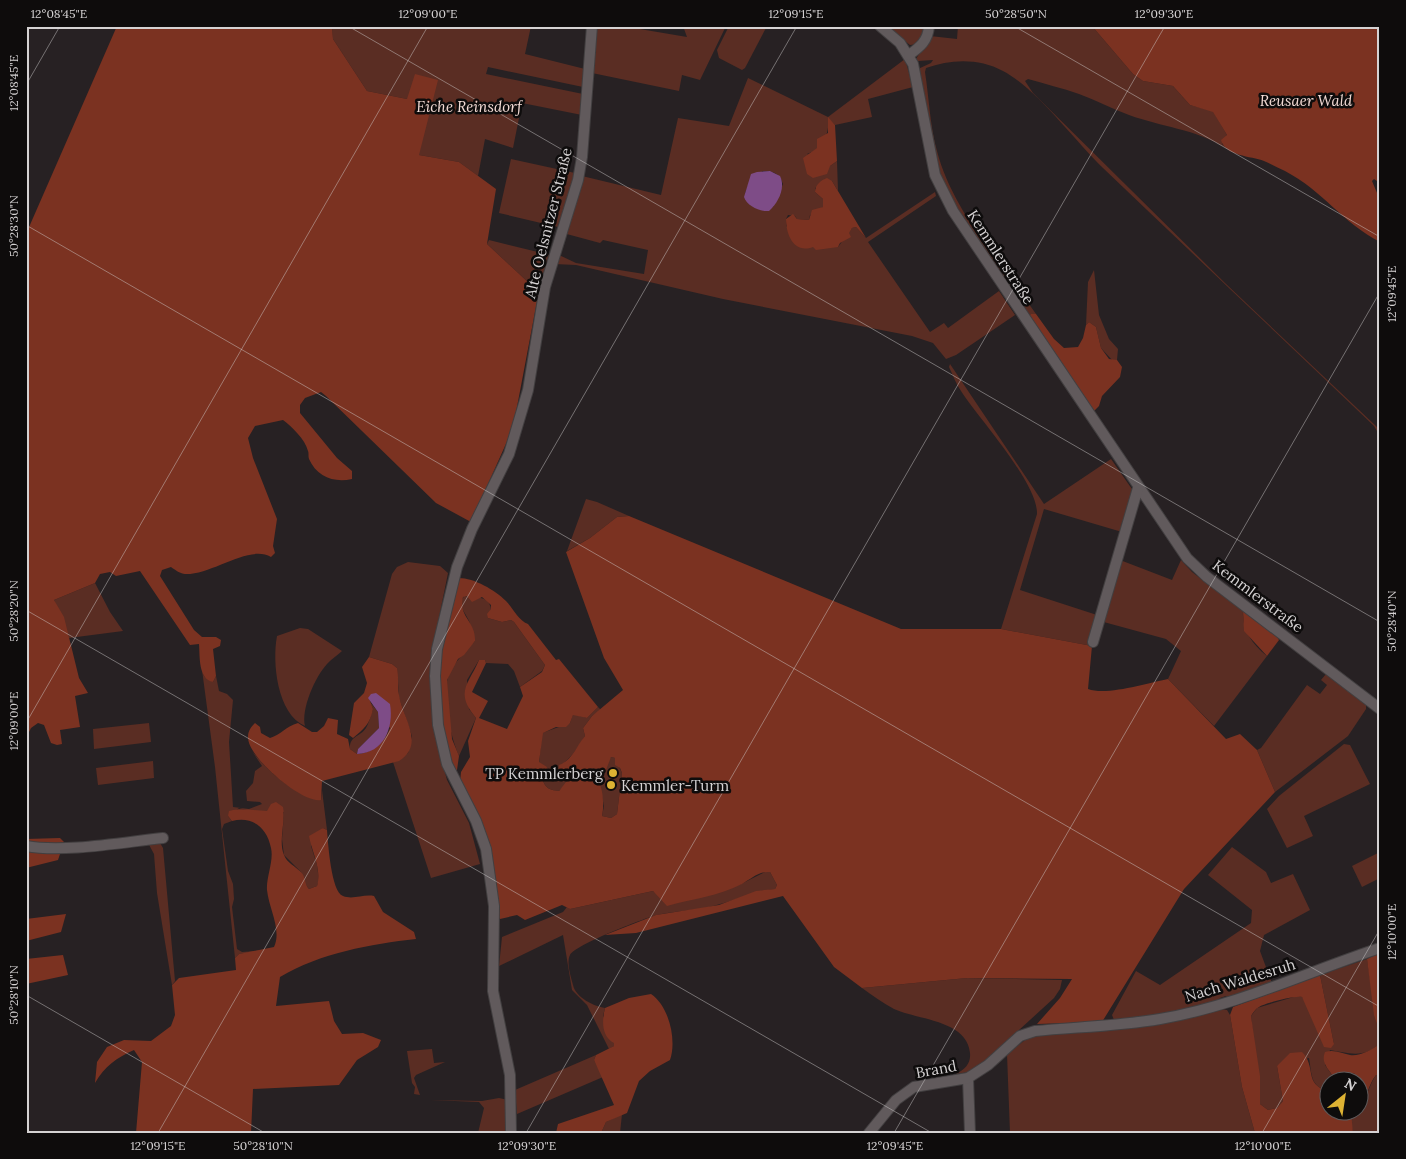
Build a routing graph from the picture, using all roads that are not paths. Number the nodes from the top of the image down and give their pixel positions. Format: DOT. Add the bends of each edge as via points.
graph roads {
  1 [pos="592,26"];
  2 [pos="880,26"];
  3 [pos="929,26"];
  4 [pos="909,55"];
  5 [pos="1138,488"];
  6 [pos="1093,642"];
  7 [pos="1380,709"];
  8 [pos="163,838"];
  9 [pos="26,846"];
  10 [pos="1380,948"];
  11 [pos="1020,1036"];
  12 [pos="968,1078"];
  13 [pos="511,1133"];
  14 [pos="869,1133"];
  15 [pos="970,1133"];
  1 -- 13 [label="street, Alte Oelsnitzer Straße" via="578,180 545,287 517,432 462,551 437,650 435,701 438,725 448,764 486,849 494,906 494,991 510,1075"];
  2 -- 4 [label="street, Kemmlerstraße"];
  3 -- 4 [label="street" via="928,36 920,48"];
  4 -- 5 [label="street, Kemmlerstraße" via="932,160 944,194"];
  5 -- 6 [label="street"];
  5 -- 7 [label="street, Kemmlerstraße" via="1187,558 1206,577"];
  8 -- 9 [label="street" via="38,848"];
  10 -- 11 [label="street, Nach Waldesruh" via="1238,999 1160,1019 1035,1031"];
  11 -- 12 [label="street, Brand"];
  12 -- 14 [label="street, Brand" via="914,1087 896,1100"];
  12 -- 15 [label="street, Brand"];
}
